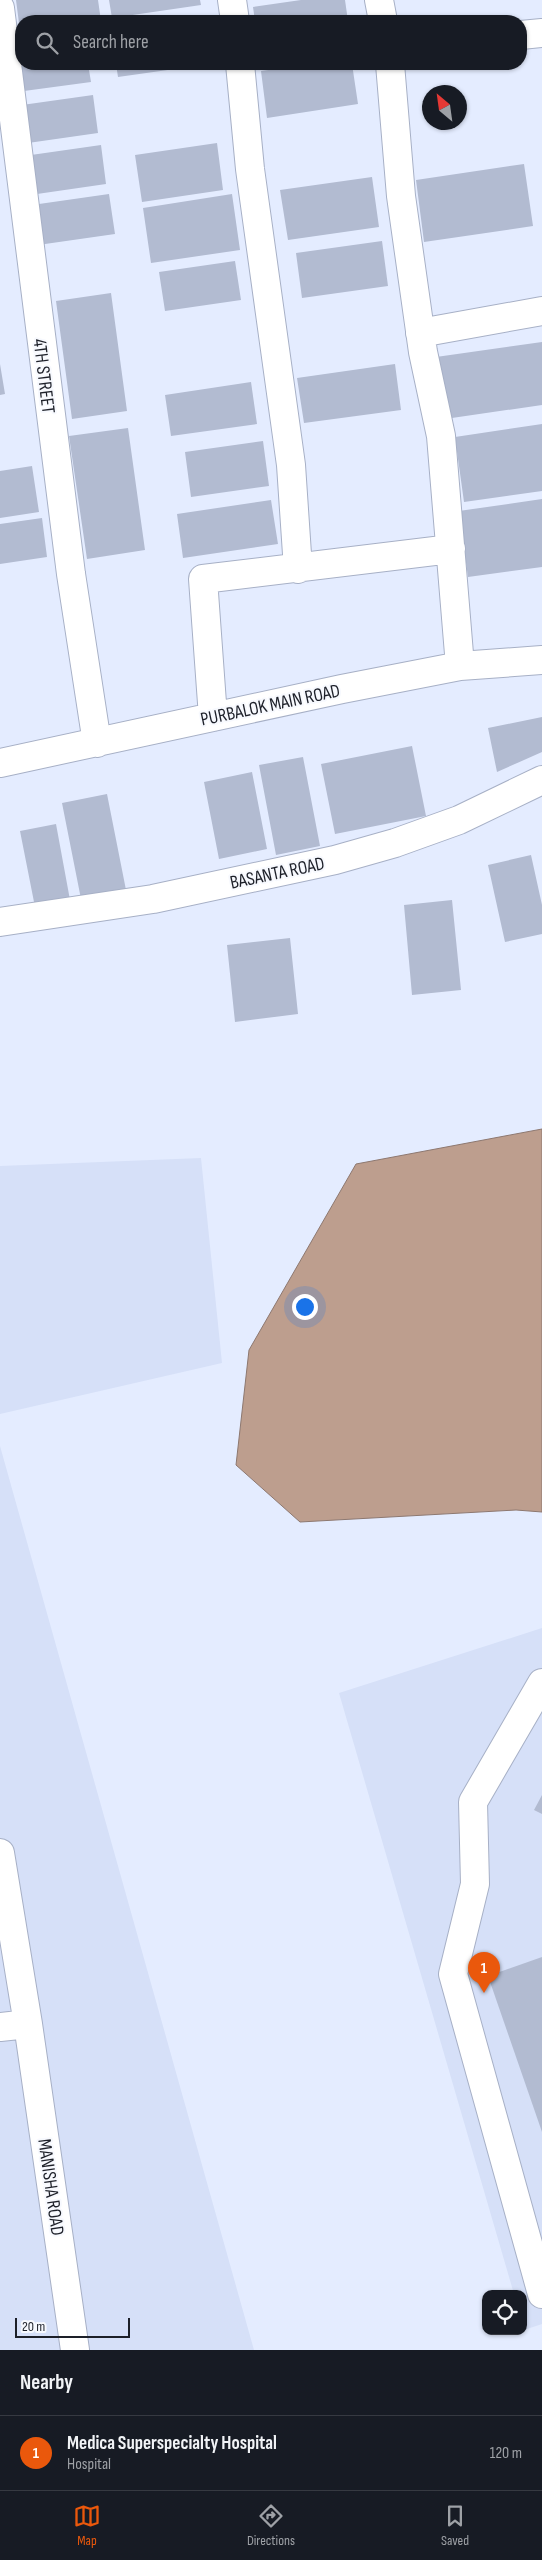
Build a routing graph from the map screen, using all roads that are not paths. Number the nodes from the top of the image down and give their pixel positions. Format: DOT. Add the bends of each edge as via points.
graph roads {
  1 [pos="232,0"];
  2 [pos="379,0"];
  3 [pos="0,8"];
  4 [pos="234,15"];
  5 [pos="382,15"];
  6 [pos="542,33"];
  7 [pos="527,34"];
  8 [pos="241,70"];
  9 [pos="390,70"];
  10 [pos="542,311"];
  11 [pos="420,333"];
  12 [pos="451,549"];
  13 [pos="298,569"];
  14 [pos="542,660"];
  15 [pos="460,666"];
  16 [pos="214,717"];
  17 [pos="97,743"];
  18 [pos="0,763"];
  19 [pos="542,780"];
  20 [pos="0,922"];
  21 [pos="542,1683"];
  22 [pos="0,1853"];
  23 [pos="28,2024"];
  24 [pos="0,2027"];
  25 [pos="535,2237"];
  26 [pos="542,2294"];
  27 [pos="75,2350"];
  1 -- 4 [label="street"];
  2 -- 5 [label="street"];
  3 -- 17 [label="street, 4TH STREET" via="70,564"];
  6 -- 7 [label="street"];
  8 -- 13 [label="street" via="250,169 291,465"];
  9 -- 11 [label="street" via="401,196"];
  10 -- 11 [label="street"];
  11 -- 12 [label="street" via="441,436"];
  12 -- 13 [label="street"];
  12 -- 15 [label="street"];
  13 -- 16 [label="street" via="203,579"];
  14 -- 15 [label="street, PURBALOK MAIN ROAD"];
  15 -- 16 [label="street, PURBALOK MAIN ROAD"];
  16 -- 17 [label="street, PURBALOK MAIN ROAD"];
  17 -- 18 [label="street, PURBALOK MAIN ROAD"];
  19 -- 20 [label="street, BASANTA ROAD" via="459,820 395,844 335,860 153,899"];
  21 -- 25 [label="street" via="473,1802 475,1884 453,1974"];
  22 -- 23 [label="street, MANISHA ROAD"];
  23 -- 24 [label="street"];
  23 -- 27 [label="street, MANISHA ROAD"];
  25 -- 26 [label="street"];
}
